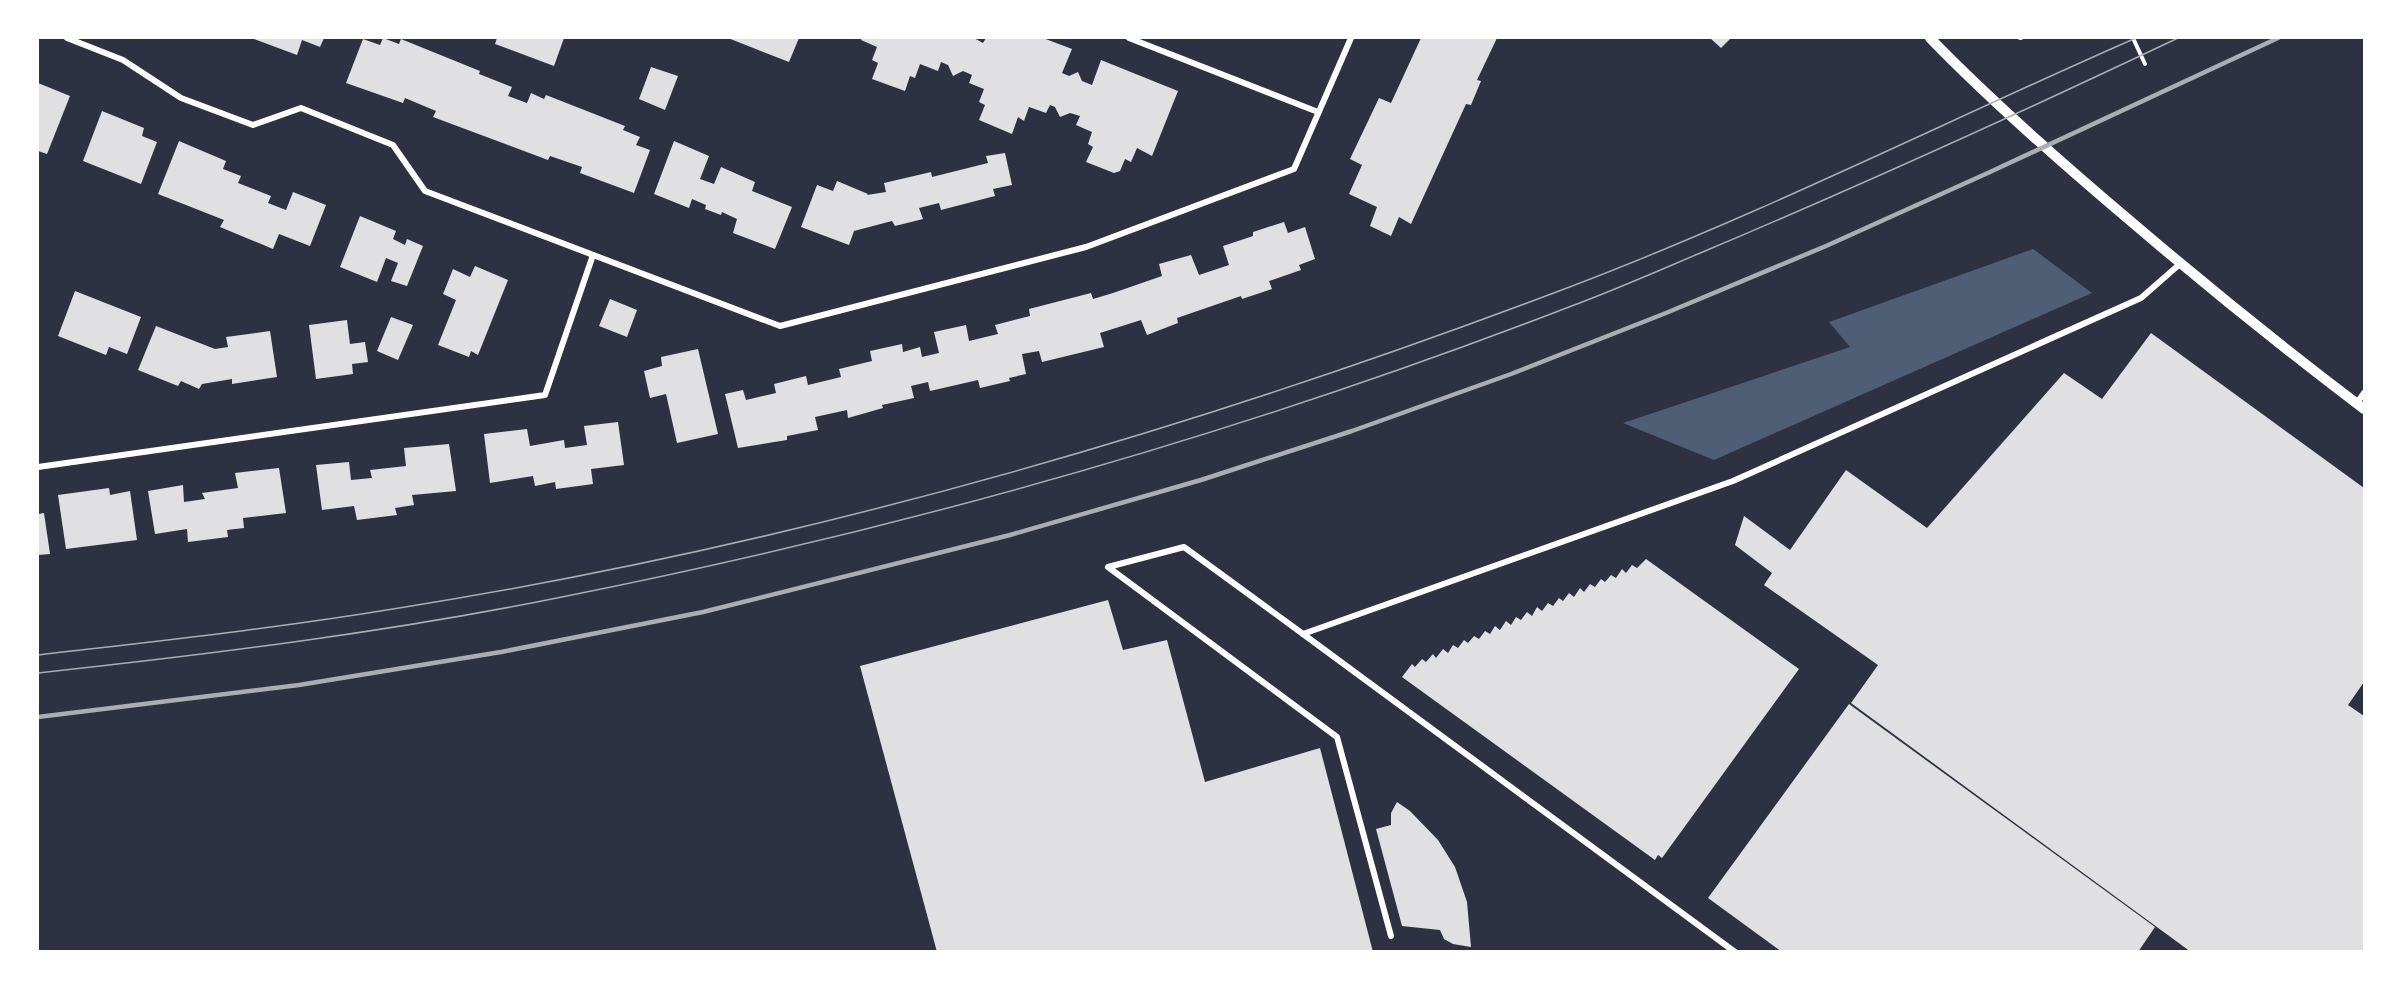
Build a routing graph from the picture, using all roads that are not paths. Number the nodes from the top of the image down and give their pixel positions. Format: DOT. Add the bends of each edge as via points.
graph roads {
  1 [pos="67,38"];
  2 [pos="1129,38"];
  3 [pos="1351,38"];
  4 [pos="1930,38"];
  5 [pos="1318,112"];
  6 [pos="593,255"];
  7 [pos="2181,263"];
  8 [pos="2364,393"];
  9 [pos="2361,406"];
  10 [pos="38,467"];
  11 [pos="1303,634"];
  12 [pos="1391,936"];
  13 [pos="1735,951"];
  1 -- 6 [label="street" via="123,60 181,98 253,125 301,108 393,145 425,191"];
  2 -- 5 [label="street"];
  3 -- 5 [label="street"];
  4 -- 7 [label="street" via="2064,165"];
  5 -- 6 [label="street" via="1294,169 1086,247 780,326"];
  6 -- 10 [label="street" via="545,395"];
  7 -- 9 [label="street"];
  7 -- 11 [label="street" via="2141,298 1732,482"];
  8 -- 9 [label="street"];
  11 -- 12 [label="street" via="1184,547 1108,567 1337,737"];
  11 -- 13 [label="street"];
}
